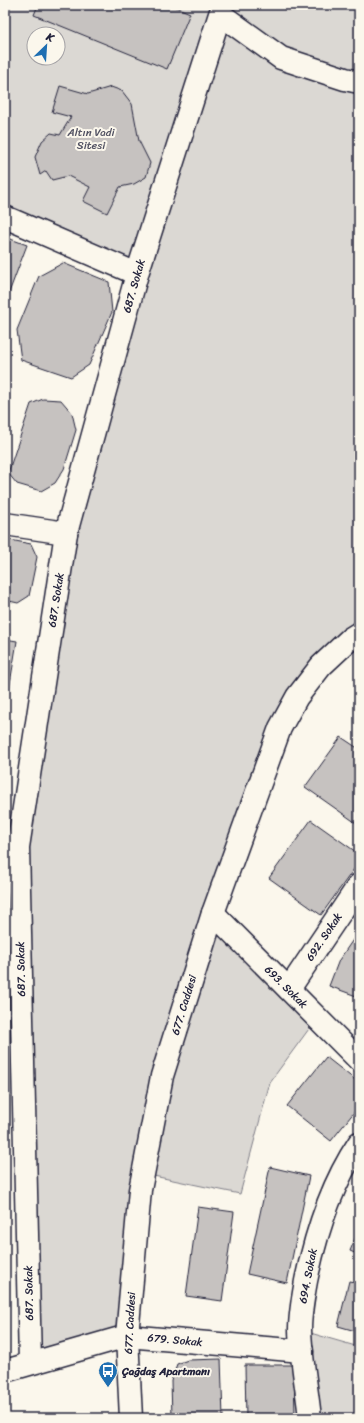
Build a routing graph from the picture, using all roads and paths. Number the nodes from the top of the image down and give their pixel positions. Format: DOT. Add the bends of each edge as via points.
graph roads {
  1 [pos="215,9"];
  2 [pos="359,82"];
  3 [pos="5,217"];
  4 [pos="137,274"];
  5 [pos="5,524"];
  6 [pos="66,533"];
  7 [pos="359,633"];
  8 [pos="12,848"];
  9 [pos="359,885"];
  10 [pos="213,913"];
  11 [pos="289,989"];
  12 [pos="359,1060"];
  13 [pos="359,1143"];
  14 [pos="127,1336"];
  15 [pos="302,1351"];
  16 [pos="30,1363"];
  17 [pos="5,1371"];
  18 [pos="131,1418"];
  19 [pos="310,1418"];
  1 -- 2 [label="street, 687. Sokak" via="281,58"];
  1 -- 4 [label="street, 687. Sokak"];
  3 -- 4 [label="street"];
  4 -- 6 [label="street, 687. Sokak"];
  5 -- 6 [label="street"];
  6 -- 8 [label="street, 687. Sokak"];
  7 -- 10 [label="street, 677. Caddesi" via="321,666 298,697 280,728"];
  8 -- 16 [label="street, 687. Sokak"];
  9 -- 11 [label="street, 692. Sokak"];
  10 -- 11 [label="street, 693. Sokak"];
  10 -- 14 [label="street, 677. Caddesi" via="162,1076 140,1190"];
  11 -- 12 [label="street, 693. Sokak"];
  13 -- 15 [label="street, 694. Sokak" via="342,1169 312,1250 301,1311"];
  14 -- 15 [label="street, 679. Sokak"];
  14 -- 16 [label="street, 679. Sokak"];
  14 -- 18 [label="street, 677. Caddesi"];
  15 -- 19 [label="street, 694. Sokak"];
  16 -- 17 [label="street, 679. Sokak"];
}
